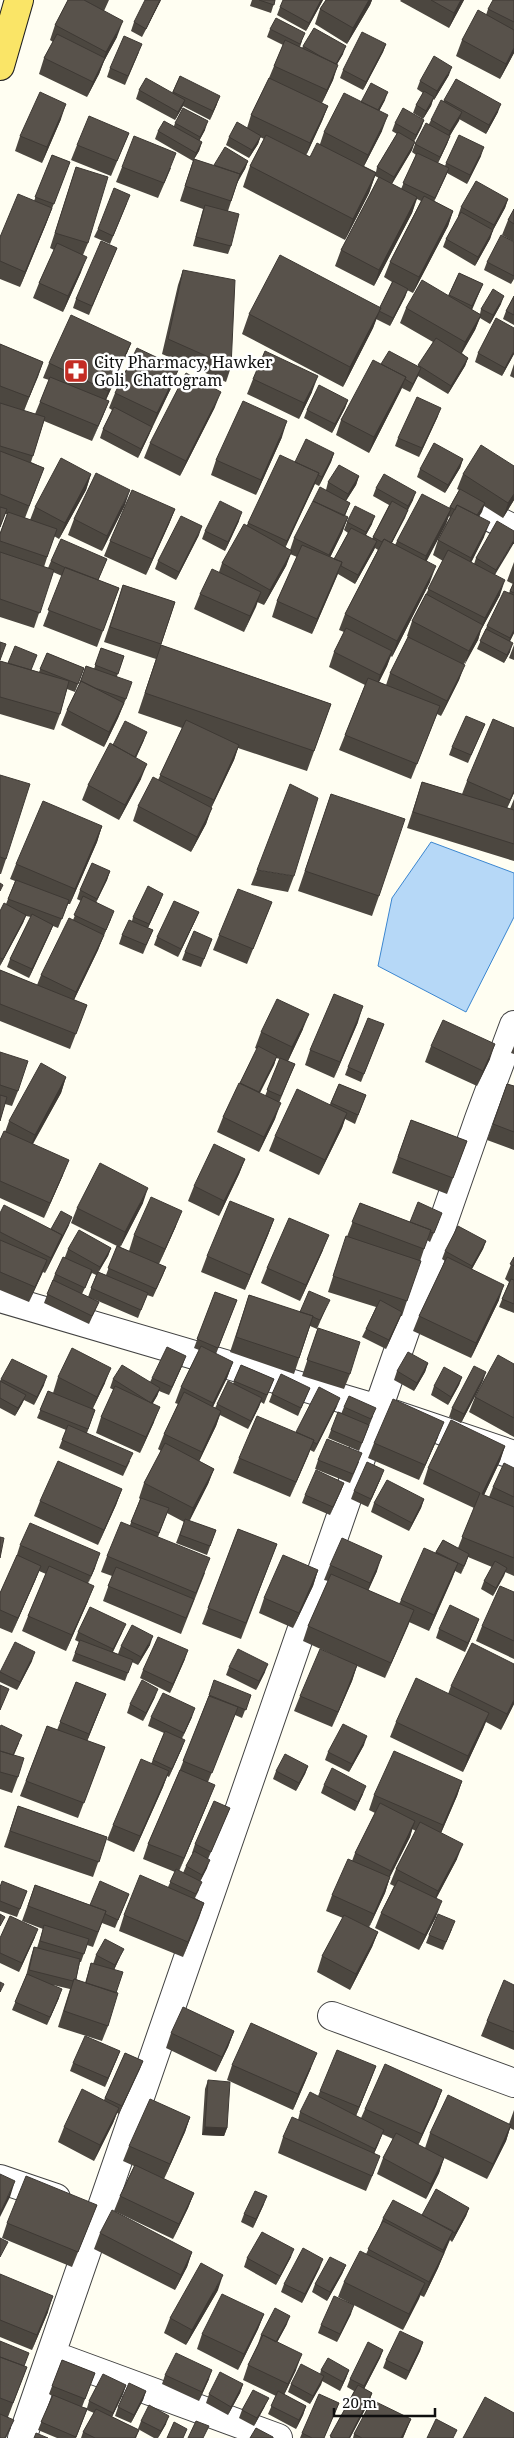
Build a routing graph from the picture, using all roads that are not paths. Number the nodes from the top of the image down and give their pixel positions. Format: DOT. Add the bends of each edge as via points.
graph roads {
  1 [pos="19,0"];
  2 [pos="0,66"];
  3 [pos="476,510"];
  4 [pos="514,529"];
  5 [pos="514,1025"];
  6 [pos="0,1298"];
  7 [pos="378,1409"];
  8 [pos="514,1455"];
  9 [pos="332,2016"];
  10 [pos="514,2083"];
  11 [pos="0,2178"];
  12 [pos="100,2214"];
  13 [pos="52,2355"];
  14 [pos="22,2438"];
  15 [pos="278,2438"];
  1 -- 2 [label="main road"];
  3 -- 4 [label="street"];
  5 -- 7 [label="street"];
  6 -- 7 [label="street"];
  7 -- 8 [label="street"];
  7 -- 12 [label="street"];
  9 -- 10 [label="street"];
  11 -- 12 [label="street"];
  12 -- 13 [label="street"];
  13 -- 14 [label="street"];
  13 -- 15 [label="street"];
}
